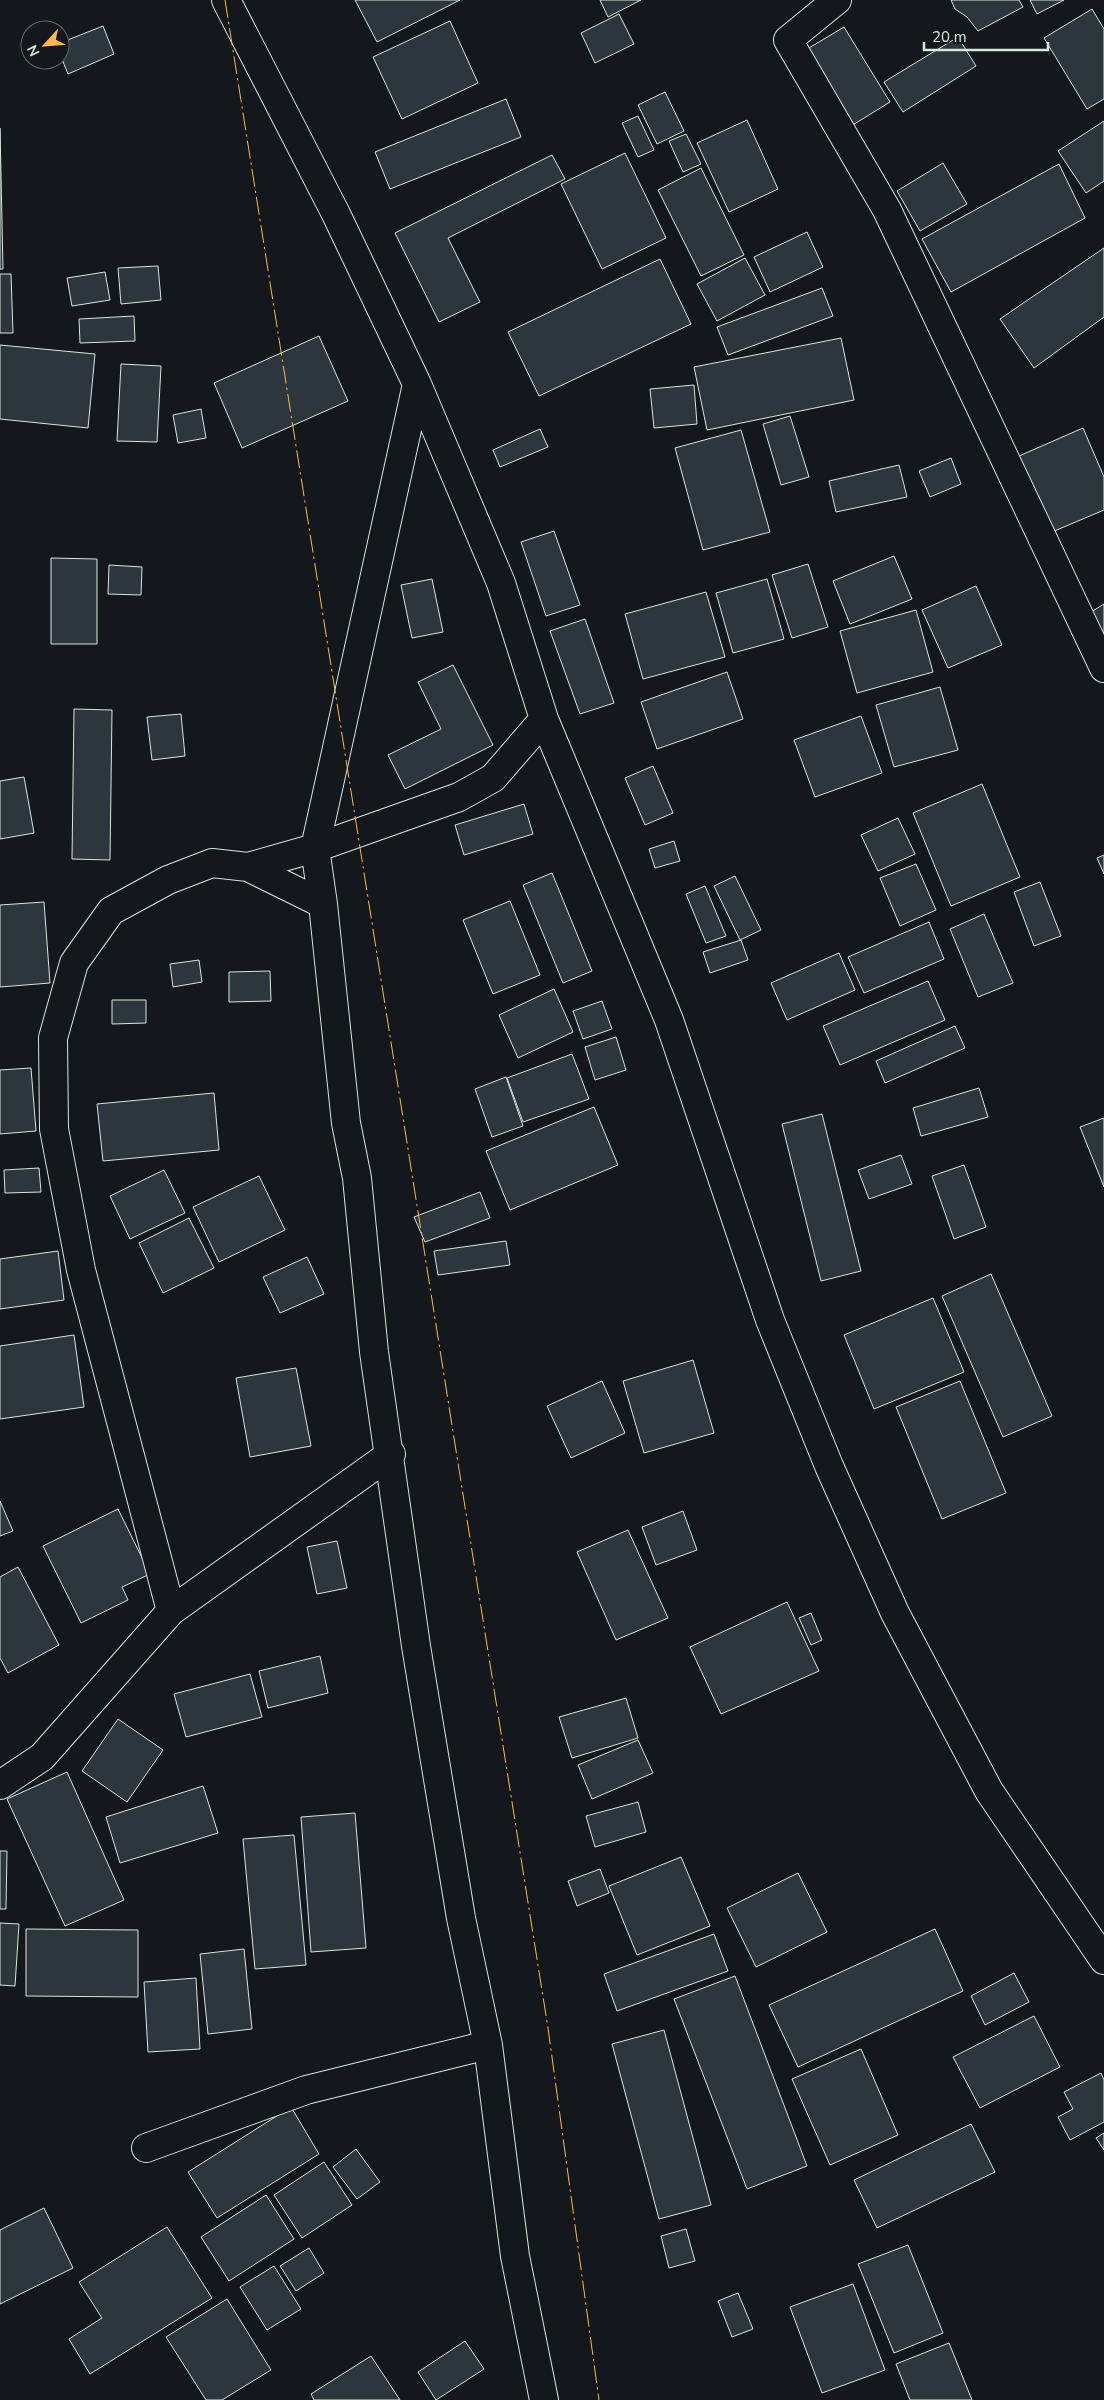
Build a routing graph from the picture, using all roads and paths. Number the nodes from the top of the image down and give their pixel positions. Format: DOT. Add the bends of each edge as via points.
graph roads {
  1 [pos="226,0"];
  2 [pos="838,0"];
  3 [pos="417,384"];
  4 [pos="1104,668"];
  5 [pos="544,719"];
  6 [pos="315,848"];
  7 [pos="248,867"];
  8 [pos="323,904"];
  9 [pos="390,1454"];
  10 [pos="171,1611"];
  11 [pos="0,1785"];
  12 [pos="1104,1960"];
  13 [pos="488,2045"];
  14 [pos="146,2148"];
  15 [pos="544,2400"];
  1 -- 3 [label="street" via="336,214"];
  2 -- 4 [label="street" via="788,40 888,210"];
  3 -- 5 [label="street" via="501,583"];
  3 -- 6 [label="street"];
  5 -- 6 [label="street" via="493,778 459,797"];
  5 -- 12 [label="street" via="669,1020 770,1320 829,1466 895,1613 989,1791"];
  6 -- 7 [label="street"];
  6 -- 8 [label="street"];
  7 -- 8 [label="street"];
  7 -- 10 [label="street" via="212,863 168,880 112,912 74,963 53,1038 54,1130 81,1270"];
  8 -- 9 [label="street" via="345,1114 357,1178 374,1352"];
  9 -- 10 [label="street"];
  9 -- 13 [label="street" via="461,1918"];
  10 -- 11 [label="street" via="42,1757"];
  13 -- 14 [label="street" via="306,2090"];
  13 -- 15 [label="street" via="515,2256"];
}
